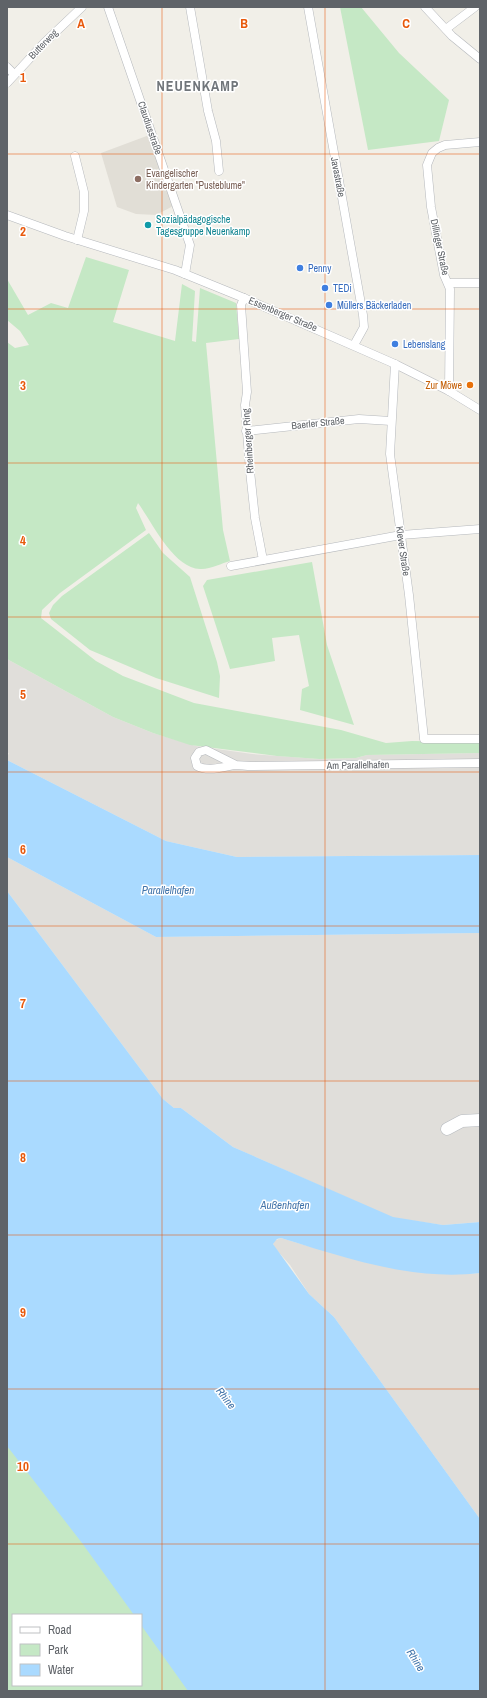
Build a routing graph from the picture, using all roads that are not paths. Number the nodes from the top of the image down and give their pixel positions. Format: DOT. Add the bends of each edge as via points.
graph roads {
  1 [pos="82,7"];
  2 [pos="108,7"];
  3 [pos="190,7"];
  4 [pos="308,7"];
  5 [pos="425,7"];
  6 [pos="475,7"];
  7 [pos="446,29"];
  8 [pos="480,59"];
  9 [pos="7,67"];
  10 [pos="14,74"];
  11 [pos="7,83"];
  12 [pos="480,142"];
  13 [pos="75,156"];
  14 [pos="219,171"];
  15 [pos="7,215"];
  16 [pos="76,240"];
  17 [pos="185,274"];
  18 [pos="449,283"];
  19 [pos="480,283"];
  20 [pos="244,298"];
  21 [pos="354,345"];
  22 [pos="395,364"];
  23 [pos="449,391"];
  24 [pos="480,410"];
  25 [pos="391,420"];
  26 [pos="246,431"];
  27 [pos="480,529"];
  28 [pos="401,535"];
  29 [pos="263,560"];
  30 [pos="231,566"];
  31 [pos="480,740"];
  32 [pos="480,763"];
  33 [pos="236,765"];
  34 [pos="480,1120"];
  35 [pos="447,1129"];
  1 -- 10 [label="street, Butterweg"];
  2 -- 17 [label="street, Claudiusstraße" via="190,245"];
  3 -- 14 [label="street" via="208,111 216,141"];
  4 -- 21 [label="street, Javastraße" via="363,315 364,327"];
  5 -- 7 [label="street"];
  6 -- 7 [label="street"];
  7 -- 8 [label="street"];
  9 -- 10 [label="street"];
  10 -- 11 [label="street, Butterweg"];
  12 -- 18 [label="street, Dillinger Straße" via="438,148 432,153 427,165 444,275"];
  13 -- 16 [label="street" via="84,192 84,211"];
  15 -- 16 [label="street, Essenberger Straße"];
  16 -- 17 [label="street, Essenberger Straße"];
  17 -- 20 [label="street, Essenberger Straße"];
  18 -- 19 [label="street"];
  18 -- 23 [label="street, Dillinger Straße"];
  20 -- 21 [label="street, Essenberger Straße"];
  20 -- 26 [label="street, Rheinberger Ring" via="241,304 247,392 244,405"];
  21 -- 22 [label="street, Essenberger Straße"];
  22 -- 23 [label="street, Essenberger Straße"];
  22 -- 25 [label="street, Klever Straße"];
  23 -- 24 [label="street, Essenberger Straße"];
  25 -- 26 [label="street, Baerler Straße" via="358,419"];
  25 -- 28 [label="street, Klever Straße" via="392,473"];
  26 -- 29 [label="street, Rheinberger Ring" via="255,518"];
  27 -- 28 [label="street"];
  28 -- 29 [label="street"];
  28 -- 31 [label="street, Klever Straße" via="424,739"];
  29 -- 30 [label="street"];
  32 -- 33 [label="street, Am Parallelhafen"];
  34 -- 35 [label="street" via="462,1121"];
}
